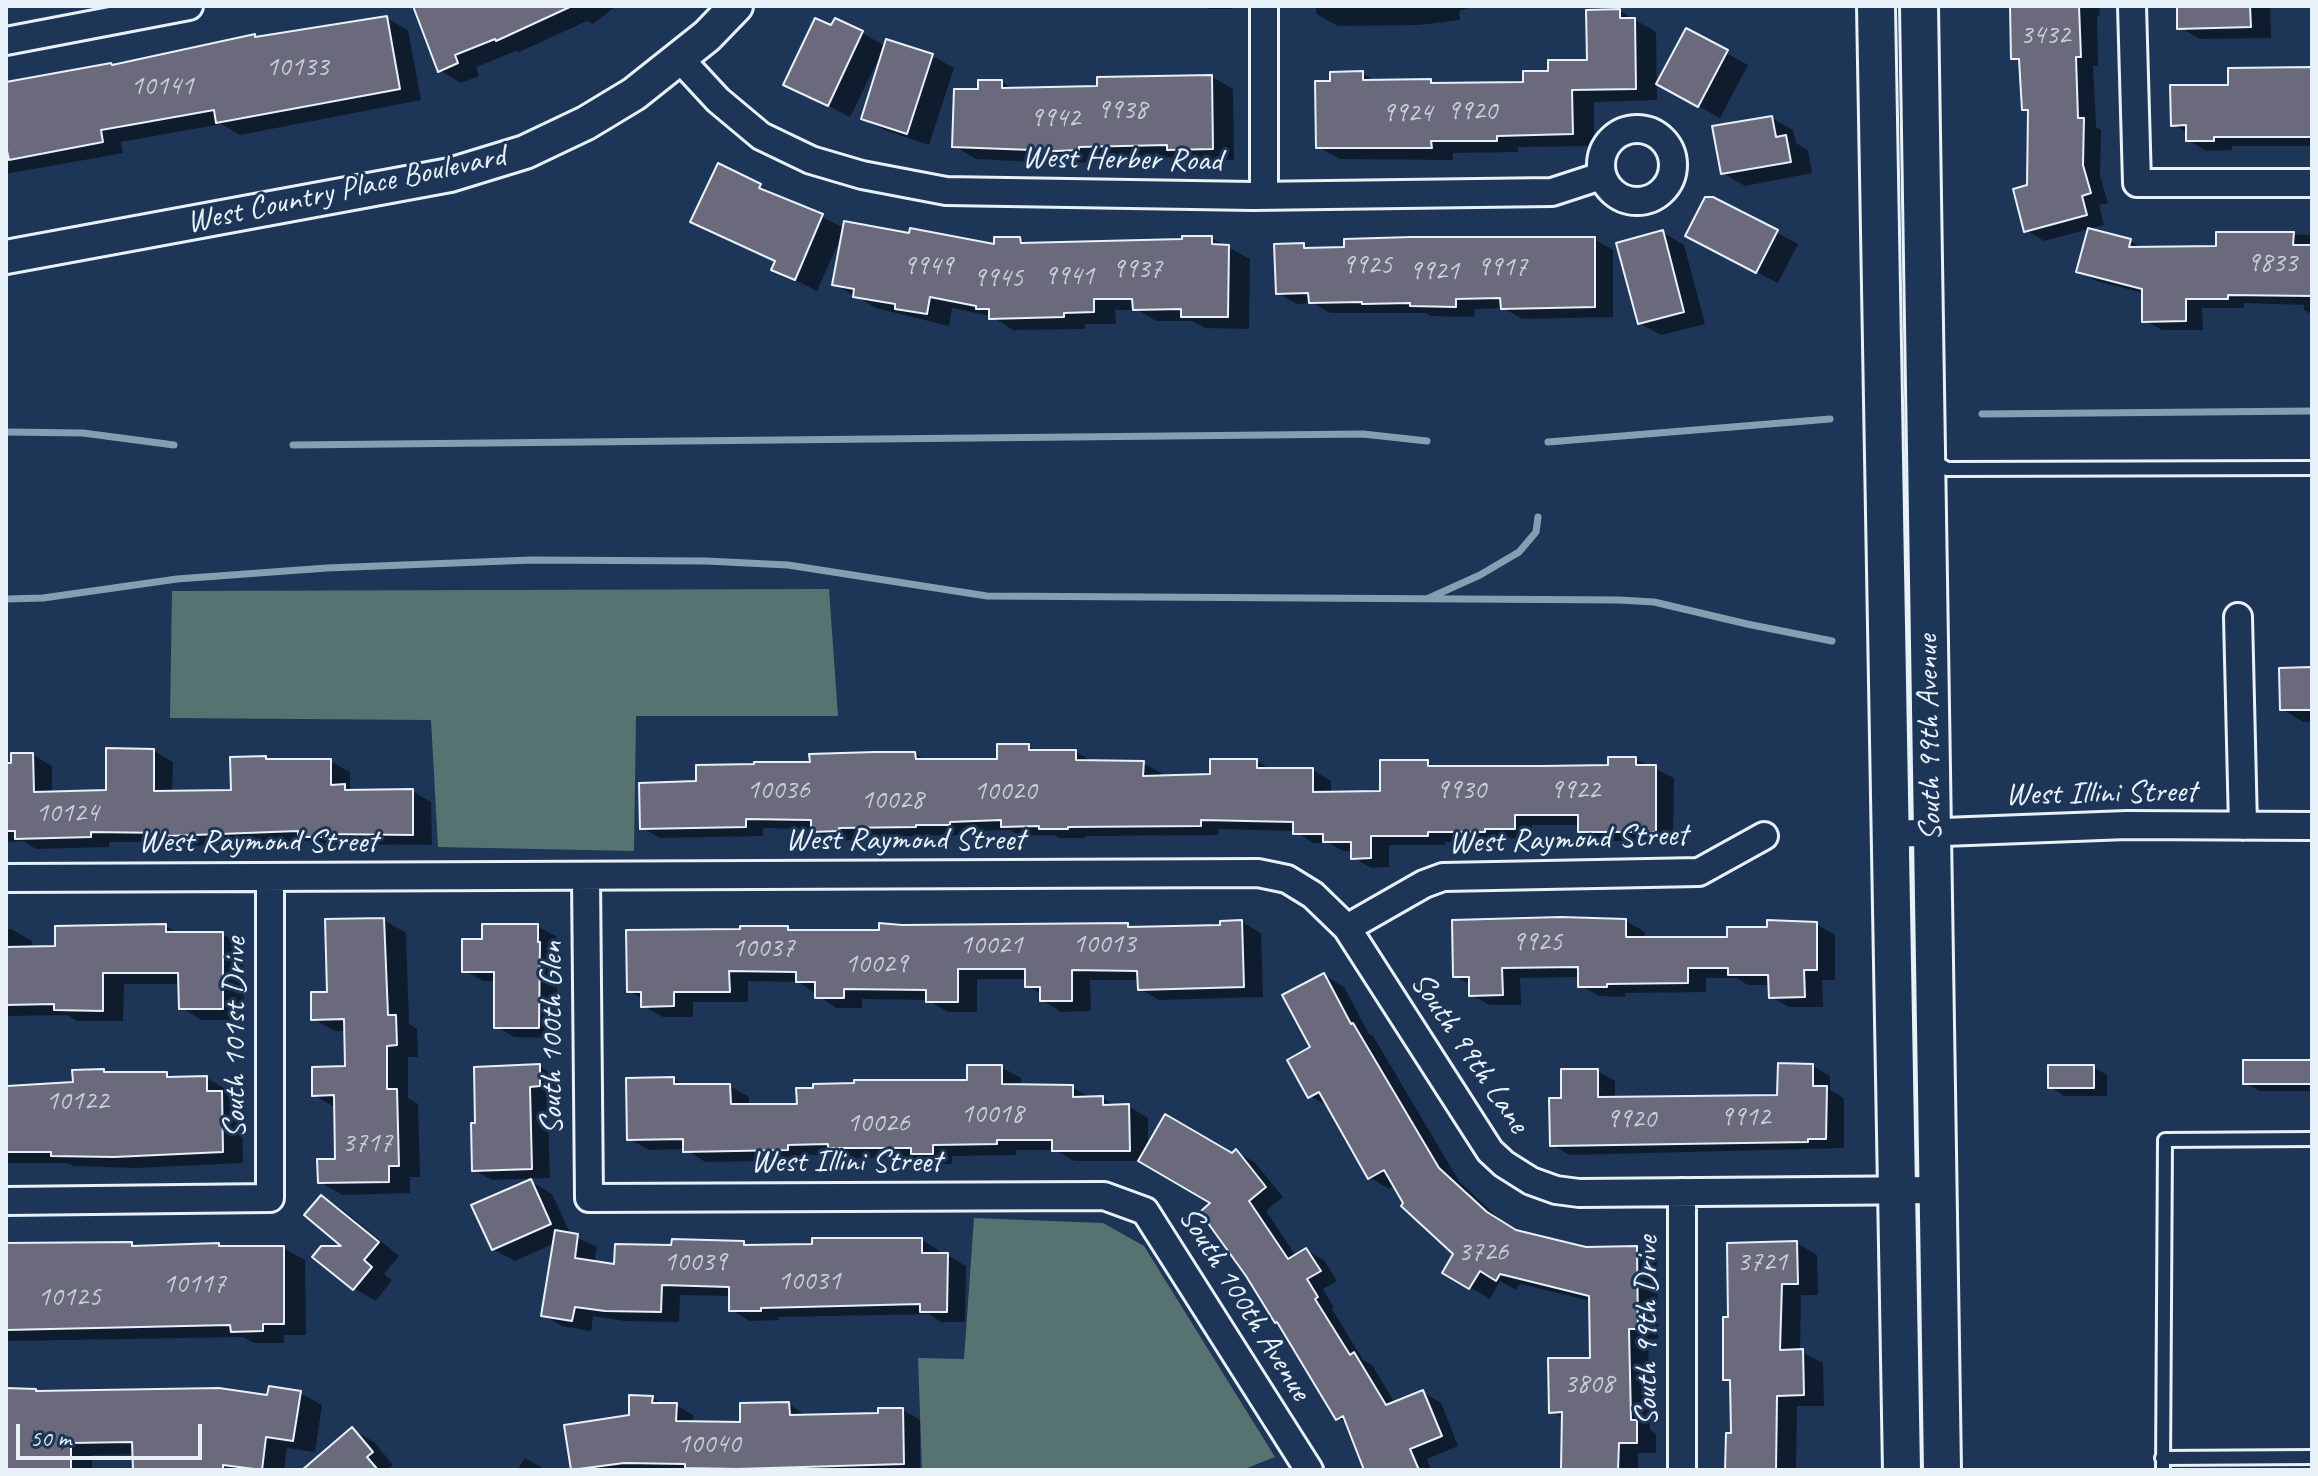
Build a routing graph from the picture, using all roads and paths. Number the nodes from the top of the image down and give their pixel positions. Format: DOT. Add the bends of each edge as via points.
graph roads {
  1 [pos="189,6"];
  2 [pos="736,6"];
  3 [pos="1264,6"];
  4 [pos="1876,6"];
  5 [pos="1919,6"];
  6 [pos="2132,6"];
  7 [pos="6,41"];
  8 [pos="680,59"];
  9 [pos="1601,176"];
  10 [pos="2312,183"];
  11 [pos="1264,196"];
  12 [pos="6,257"];
  13 [pos="1926,447"];
  14 [pos="2312,468"];
  15 [pos="2238,617"];
  16 [pos="2243,826"];
  17 [pos="2312,826"];
  18 [pos="1932,833"];
  19 [pos="1891,834"];
  20 [pos="1764,836"];
  21 [pos="270,877"];
  22 [pos="586,877"];
  23 [pos="6,878"];
  24 [pos="1347,928"];
  25 [pos="2312,1139"];
  26 [pos="1938,1190"];
  27 [pos="1897,1191"];
  28 [pos="1682,1192"];
  29 [pos="1104,1196"];
  30 [pos="589,1198"];
  31 [pos="6,1201"];
  32 [pos="2312,1457"];
  33 [pos="2162,1464"];
  34 [pos="1301,1468"];
  35 [pos="1682,1470"];
  36 [pos="1902,1470"];
  37 [pos="1942,1470"];
  1 -- 7 [label="street"];
  2 -- 8 [label="street, West Country Place Boulevard"];
  3 -- 11 [label="street"];
  4 -- 19 [label="main road, South 99th Avenue"];
  5 -- 13 [label="main road, South 99th Avenue"];
  6 -- 10 [label="street" via="2137,183"];
  8 -- 11 [label="street, West Herber Road" via="761,136 811,160 862,175 946,191"];
  8 -- 12 [label="street, West Country Place Boulevard" via="586,123 487,164"];
  9 -- 11 [label="street, West Herber Road" via="1552,192"];
  13 -- 14 [label="lane" via="1947,469"];
  13 -- 18 [label="main road, South 99th Avenue"];
  15 -- 16 [label="street"];
  16 -- 17 [label="street, West Illini Street"];
  16 -- 18 [label="street, West Illini Street"];
  18 -- 19 [label="street, West Illini Street"];
  18 -- 26 [label="main road, South 99th Avenue"];
  19 -- 27 [label="main road, South 99th Avenue"];
  20 -- 24 [label="street, West Raymond Street" via="1699,872 1443,877"];
  21 -- 22 [label="street, West Raymond Street"];
  21 -- 23 [label="street, West Raymond Street"];
  21 -- 31 [label="street, South 101st Drive" via="270,1198"];
  22 -- 24 [label="street, West Raymond Street" via="1258,873 1287,879 1313,895"];
  22 -- 30 [label="street, South 100th Glen"];
  24 -- 28 [label="street, South 99th Lane" via="1490,1151 1517,1173 1556,1190 1579,1193"];
  25 -- 33 [label="lane" via="2165,1140"];
  26 -- 27 [label="street"];
  26 -- 37 [label="main road, South 99th Avenue"];
  27 -- 28 [label="street"];
  27 -- 36 [label="main road, South 99th Avenue"];
  28 -- 35 [label="street, South 99th Drive"];
  29 -- 30 [label="street, West Illini Street"];
  29 -- 34 [label="street, South 100th Avenue" via="1145,1211"];
  32 -- 33 [label="lane"];
}
